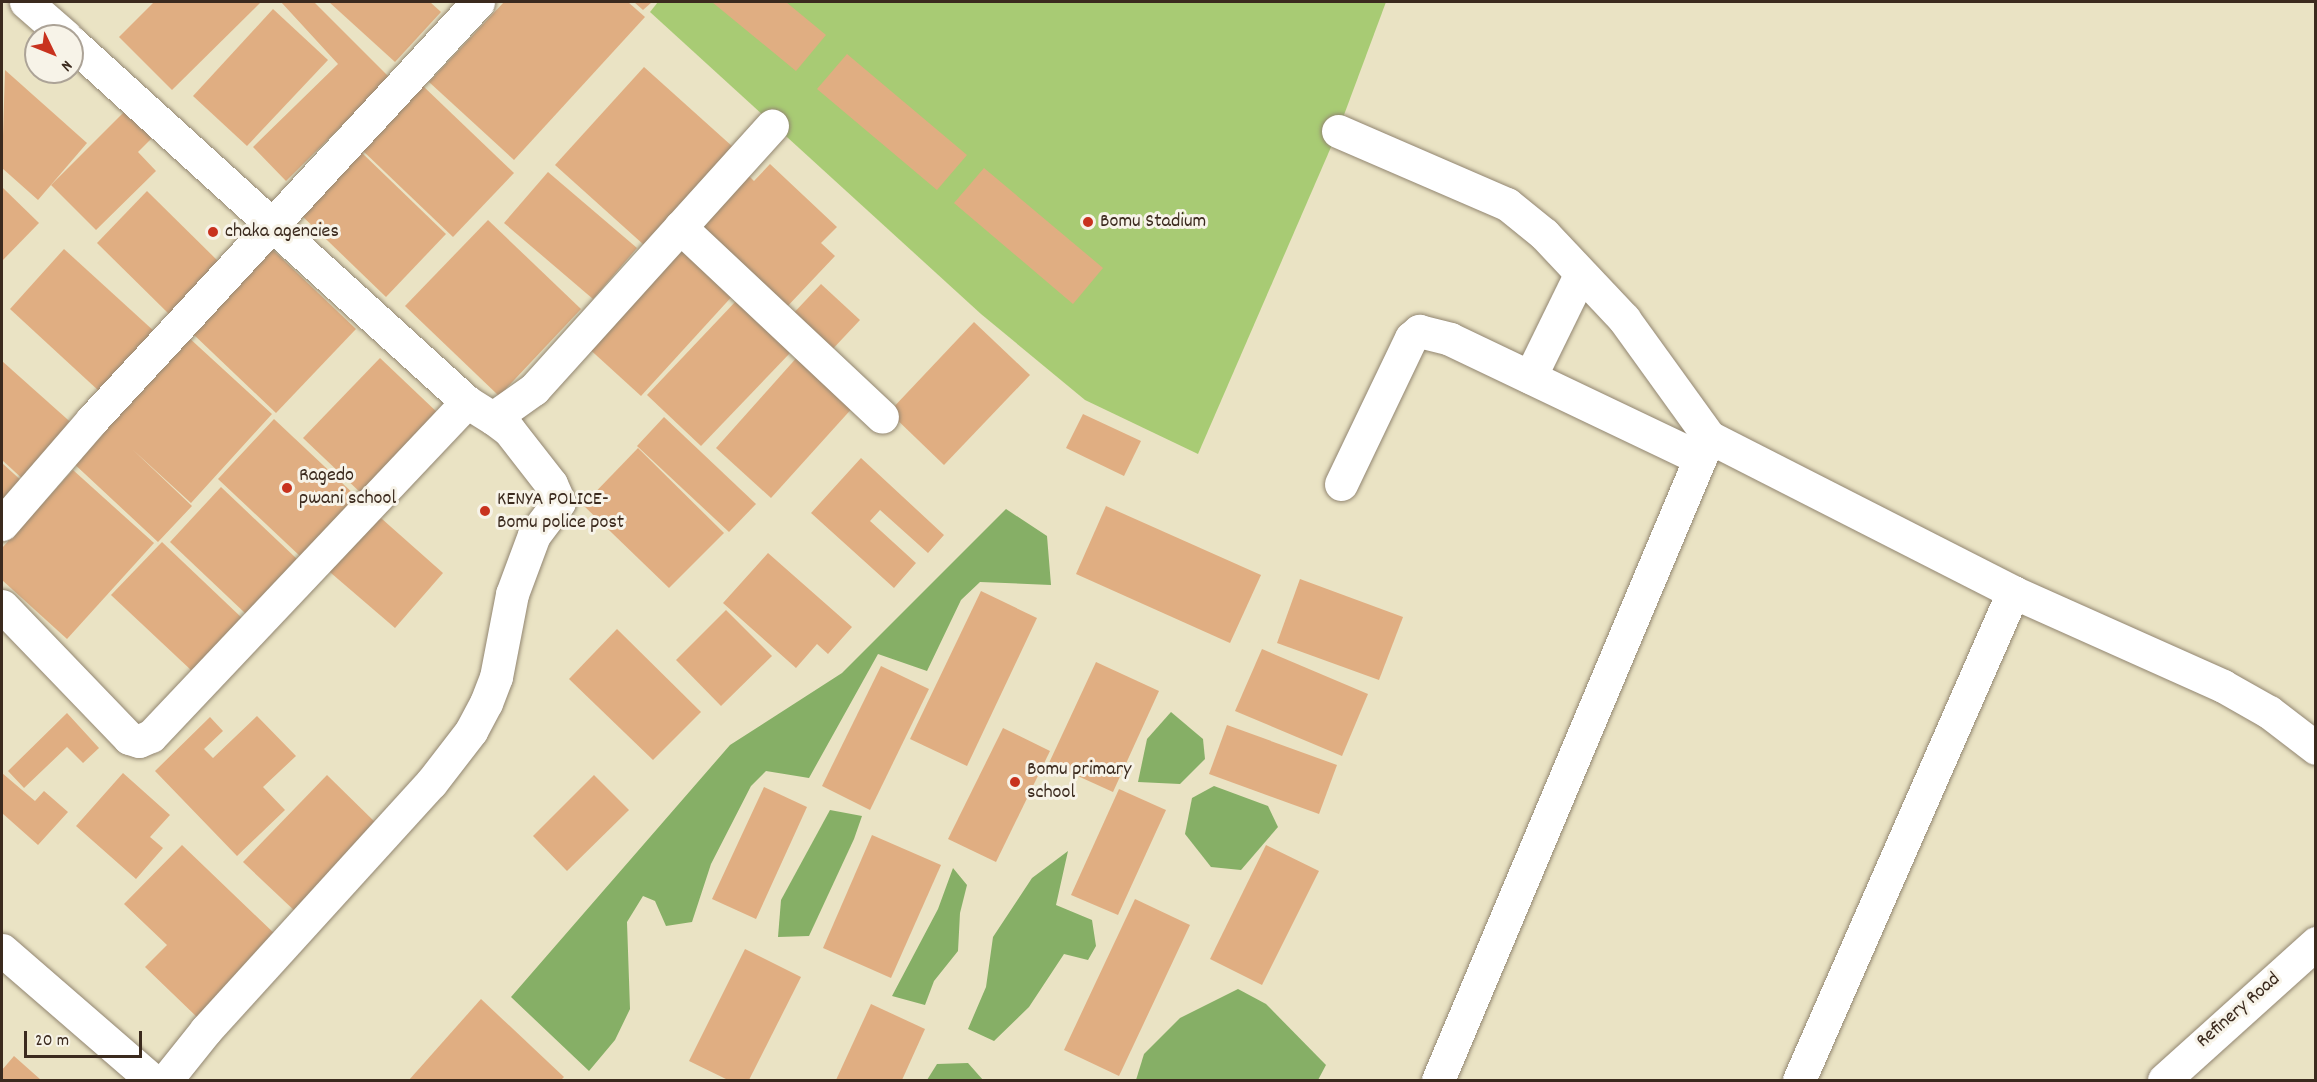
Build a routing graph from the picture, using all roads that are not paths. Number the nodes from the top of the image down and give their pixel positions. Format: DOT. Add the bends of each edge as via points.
graph roads {
  1 [pos="27,2"];
  2 [pos="478,2"];
  3 [pos="51,24"];
  4 [pos="84,54"];
  5 [pos="772,126"];
  6 [pos="1338,131"];
  7 [pos="274,226"];
  8 [pos="680,227"];
  9 [pos="1580,275"];
  10 [pos="1530,377"];
  11 [pos="480,410"];
  12 [pos="882,417"];
  13 [pos="1705,448"];
  14 [pos="1341,484"];
  15 [pos="2,524"];
  16 [pos="2013,592"];
  17 [pos="2,606"];
  18 [pos="2316,748"];
  19 [pos="2,950"];
  20 [pos="2312,954"];
  21 [pos="152,1080"];
  22 [pos="166,1080"];
  23 [pos="1438,1080"];
  24 [pos="1799,1080"];
  25 [pos="2164,1080"];
  1 -- 3 [label="street"];
  2 -- 7 [label="street"];
  4 -- 7 [label="street"];
  5 -- 8 [label="street"];
  6 -- 9 [label="street" via="1507,204 1544,234"];
  7 -- 11 [label="street"];
  7 -- 15 [label="street" via="92,420"];
  8 -- 11 [label="street" via="534,389"];
  8 -- 12 [label="street"];
  9 -- 10 [label="street"];
  9 -- 13 [label="street" via="1624,319"];
  10 -- 13 [label="street"];
  10 -- 14 [label="street" via="1450,339 1419,331 1411,338"];
  11 -- 17 [label="street" via="151,736 140,741 129,738"];
  11 -- 22 [label="street" via="509,430 551,484 560,502 534,535 512,594 496,677 486,703 471,731 431,783 206,1030"];
  13 -- 16 [label="street"];
  13 -- 23 [label="street"];
  16 -- 18 [label="street" via="2223,686 2269,712"];
  16 -- 24 [label="street"];
  19 -- 21 [label="street"];
  20 -- 25 [label="street, Refinery Road"];
}
